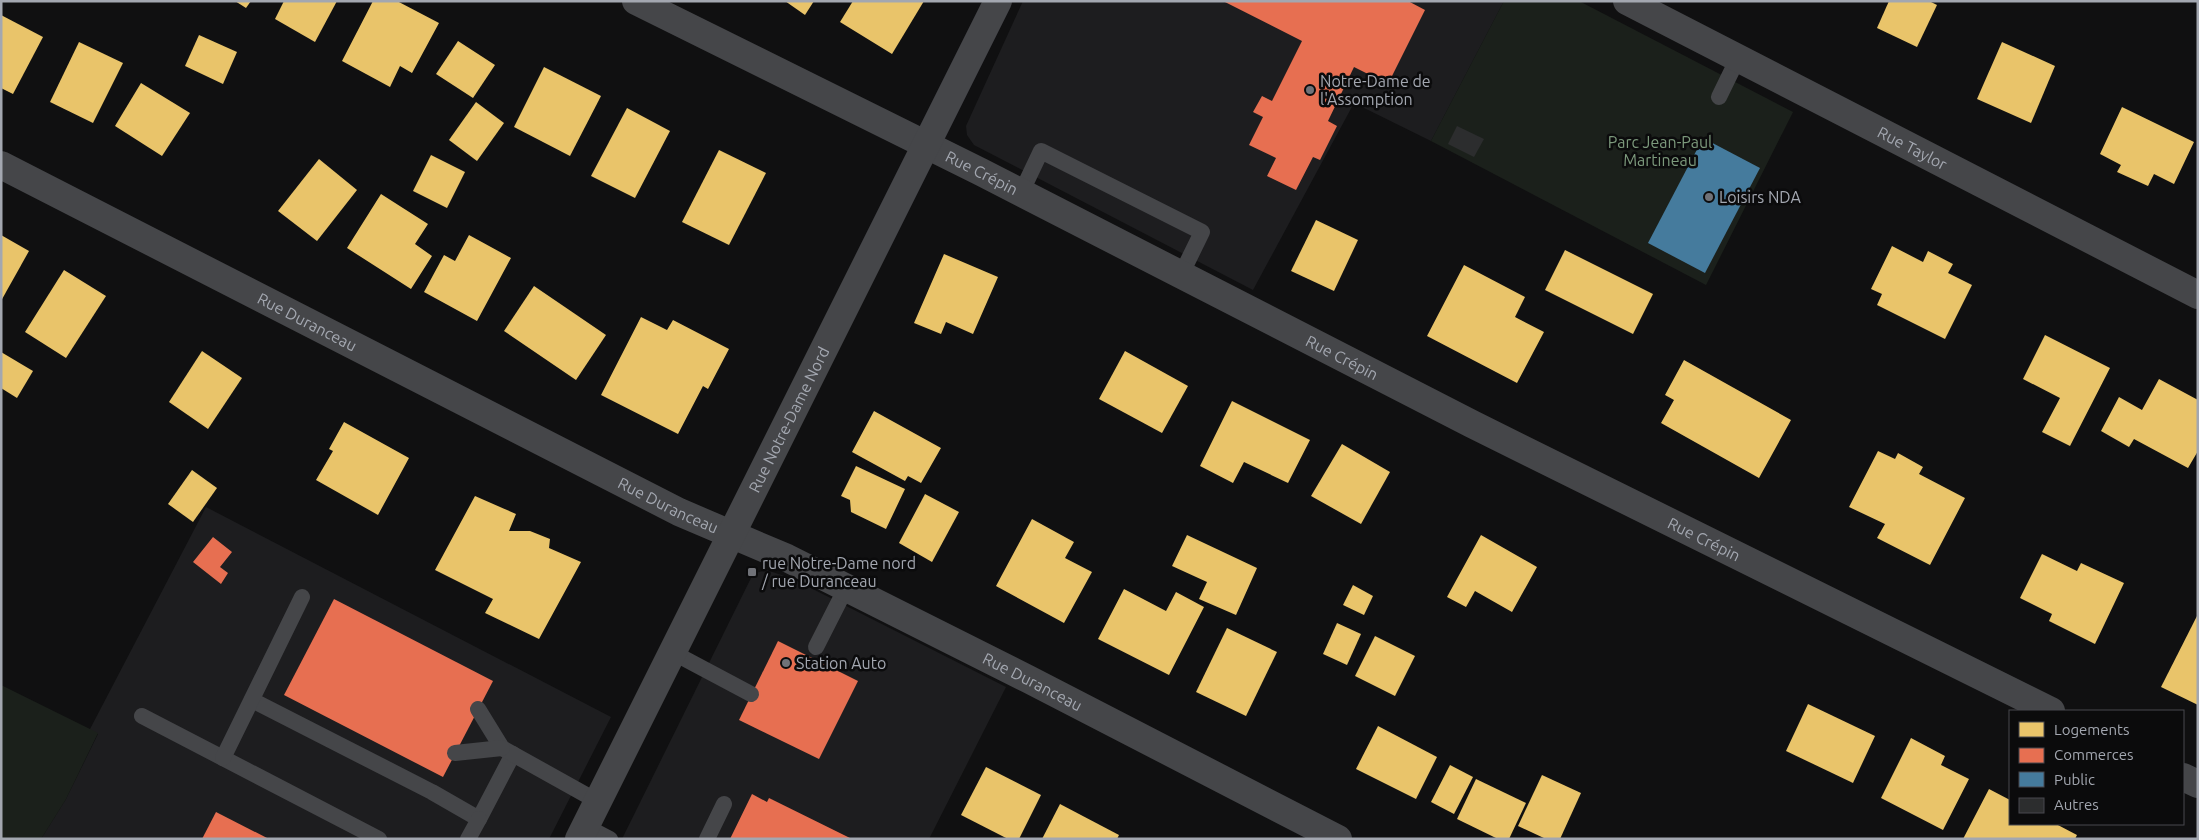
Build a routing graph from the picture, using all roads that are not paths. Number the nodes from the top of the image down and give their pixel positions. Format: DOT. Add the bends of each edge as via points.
graph roads {
  1 [pos="636,1"];
  2 [pos="998,1"];
  3 [pos="1627,1"];
  4 [pos="1738,58"];
  5 [pos="1719,96"];
  6 [pos="926,146"];
  7 [pos="1,165"];
  8 [pos="1021,193"];
  9 [pos="1181,275"];
  10 [pos="2198,295"];
  11 [pos="731,533"];
  12 [pos="846,588"];
  13 [pos="302,597"];
  14 [pos="816,647"];
  15 [pos="672,652"];
  16 [pos="752,694"];
  17 [pos="252,700"];
  18 [pos="478,709"];
  19 [pos="2049,710"];
  20 [pos="142,716"];
  21 [pos="508,751"];
  22 [pos="455,753"];
  23 [pos="223,758"];
  24 [pos="2184,777"];
  25 [pos="2198,784"];
  26 [pos="597,801"];
  27 [pos="724,804"];
  28 [pos="479,818"];
  29 [pos="582,832"];
  30 [pos="379,839"];
  31 [pos="468,839"];
  32 [pos="610,839"];
  33 [pos="706,839"];
  34 [pos="1338,839"];
  1 -- 6 [label="street, Rue Crépin"];
  2 -- 6 [label="street, Rue Notre-Dame Nord"];
  3 -- 4 [label="street, Rue Taylor"];
  4 -- 5 [label="lane"];
  4 -- 10 [label="street, Rue Taylor"];
  6 -- 8 [label="street, Rue Crépin"];
  6 -- 11 [label="street, Rue Notre-Dame Nord"];
  7 -- 11 [label="street, Rue Duranceau" via="679,512"];
  8 -- 9 [label="street, Rue Crépin"];
  8 -- 9 [label="lane" via="1041,151 1202,232"];
  9 -- 19 [label="street, Rue Crépin" via="1440,408"];
  11 -- 12 [label="street, Rue Duranceau"];
  11 -- 15 [label="street, Rue Notre-Dame Nord"];
  12 -- 14 [label="lane"];
  12 -- 34 [label="street, Rue Duranceau"];
  13 -- 17 [label="lane"];
  15 -- 16 [label="lane"];
  15 -- 26 [label="street, Rue Notre-Dame Nord"];
  17 -- 23 [label="lane"];
  17 -- 28 [label="lane"];
  18 -- 21 [label="lane"];
  20 -- 23 [label="lane"];
  21 -- 22 [label="lane"];
  21 -- 26 [label="lane"];
  21 -- 28 [label="lane"];
  23 -- 30 [label="lane"];
  24 -- 25 [label="street"];
  26 -- 29 [label="street, Rue Notre-Dame Nord"];
  27 -- 33 [label="lane"];
  28 -- 31 [label="lane"];
  29 -- 32 [label="lane"];
}
